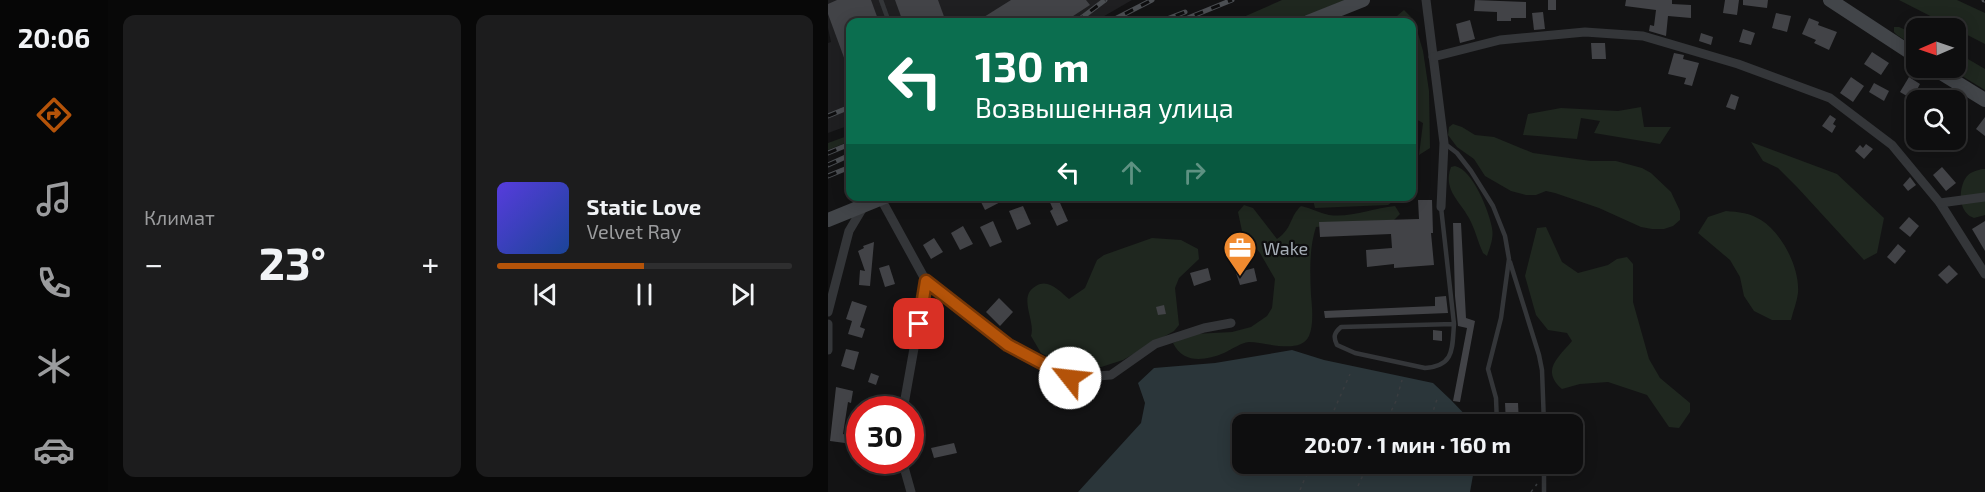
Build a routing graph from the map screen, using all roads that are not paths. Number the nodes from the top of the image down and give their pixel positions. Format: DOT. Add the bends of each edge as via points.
graph roads {
  1 [pos="881,0"];
  2 [pos="1363,0"];
  3 [pos="1426,0"];
  4 [pos="1830,0"];
  5 [pos="888,18"];
  6 [pos="1318,18"];
  7 [pos="1906,50"];
  8 [pos="1433,57"];
  9 [pos="1949,78"];
  10 [pos="1985,100"];
  11 [pos="1444,143"];
  12 [pos="1985,197"];
  13 [pos="876,201"];
  14 [pos="886,201"];
  15 [pos="1940,203"];
  16 [pos="864,206"];
  17 [pos="1441,207"];
  18 [pos="828,220"];
  19 [pos="1509,259"];
  20 [pos="1985,274"];
  21 [pos="926,281"];
  22 [pos="828,312"];
  23 [pos="1232,323"];
  24 [pos="828,324"];
  25 [pos="1454,324"];
  26 [pos="828,350"];
  27 [pos="905,396"];
  28 [pos="1497,414"];
  29 [pos="1544,414"];
  30 [pos="906,474"];
  31 [pos="1544,474"];
  32 [pos="911,492"];
  33 [pos="1544,492"];
  1 -- 5 [label="lane"];
  2 -- 6 [label="street"];
  3 -- 8 [label="street"];
  4 -- 7 [label="street"];
  8 -- 11 [label="street"];
  8 -- 15 [label="street" via="1500,40 1585,32 1643,36 1738,64 1830,98 1892,145"];
  9 -- 10 [label="street"];
  11 -- 17 [label="street"];
  11 -- 19 [label="lane" via="1471,171 1493,206"];
  12 -- 15 [label="street"];
  13 -- 16 [label="street"];
  14 -- 21 [label="street"];
  15 -- 20 [label="street"];
  16 -- 18 [label="street"];
  16 -- 22 [label="street" via="849,231"];
  17 -- 25 [label="lane"];
  19 -- 28 [label="lane" via="1488,369"];
  19 -- 29 [label="lane" via="1539,355"];
  21 -- 23 [label="street" via="1008,345 1070,378 1110,375 1155,345"];
  21 -- 27 [label="street"];
  24 -- 26 [label="street"];
  25 -- 25 [label="lane" via="1341,327 1334,338 1337,345 1355,353 1436,367 1451,354"];
  30 -- 32 [label="street"];
  31 -- 33 [label="lane"];
}
